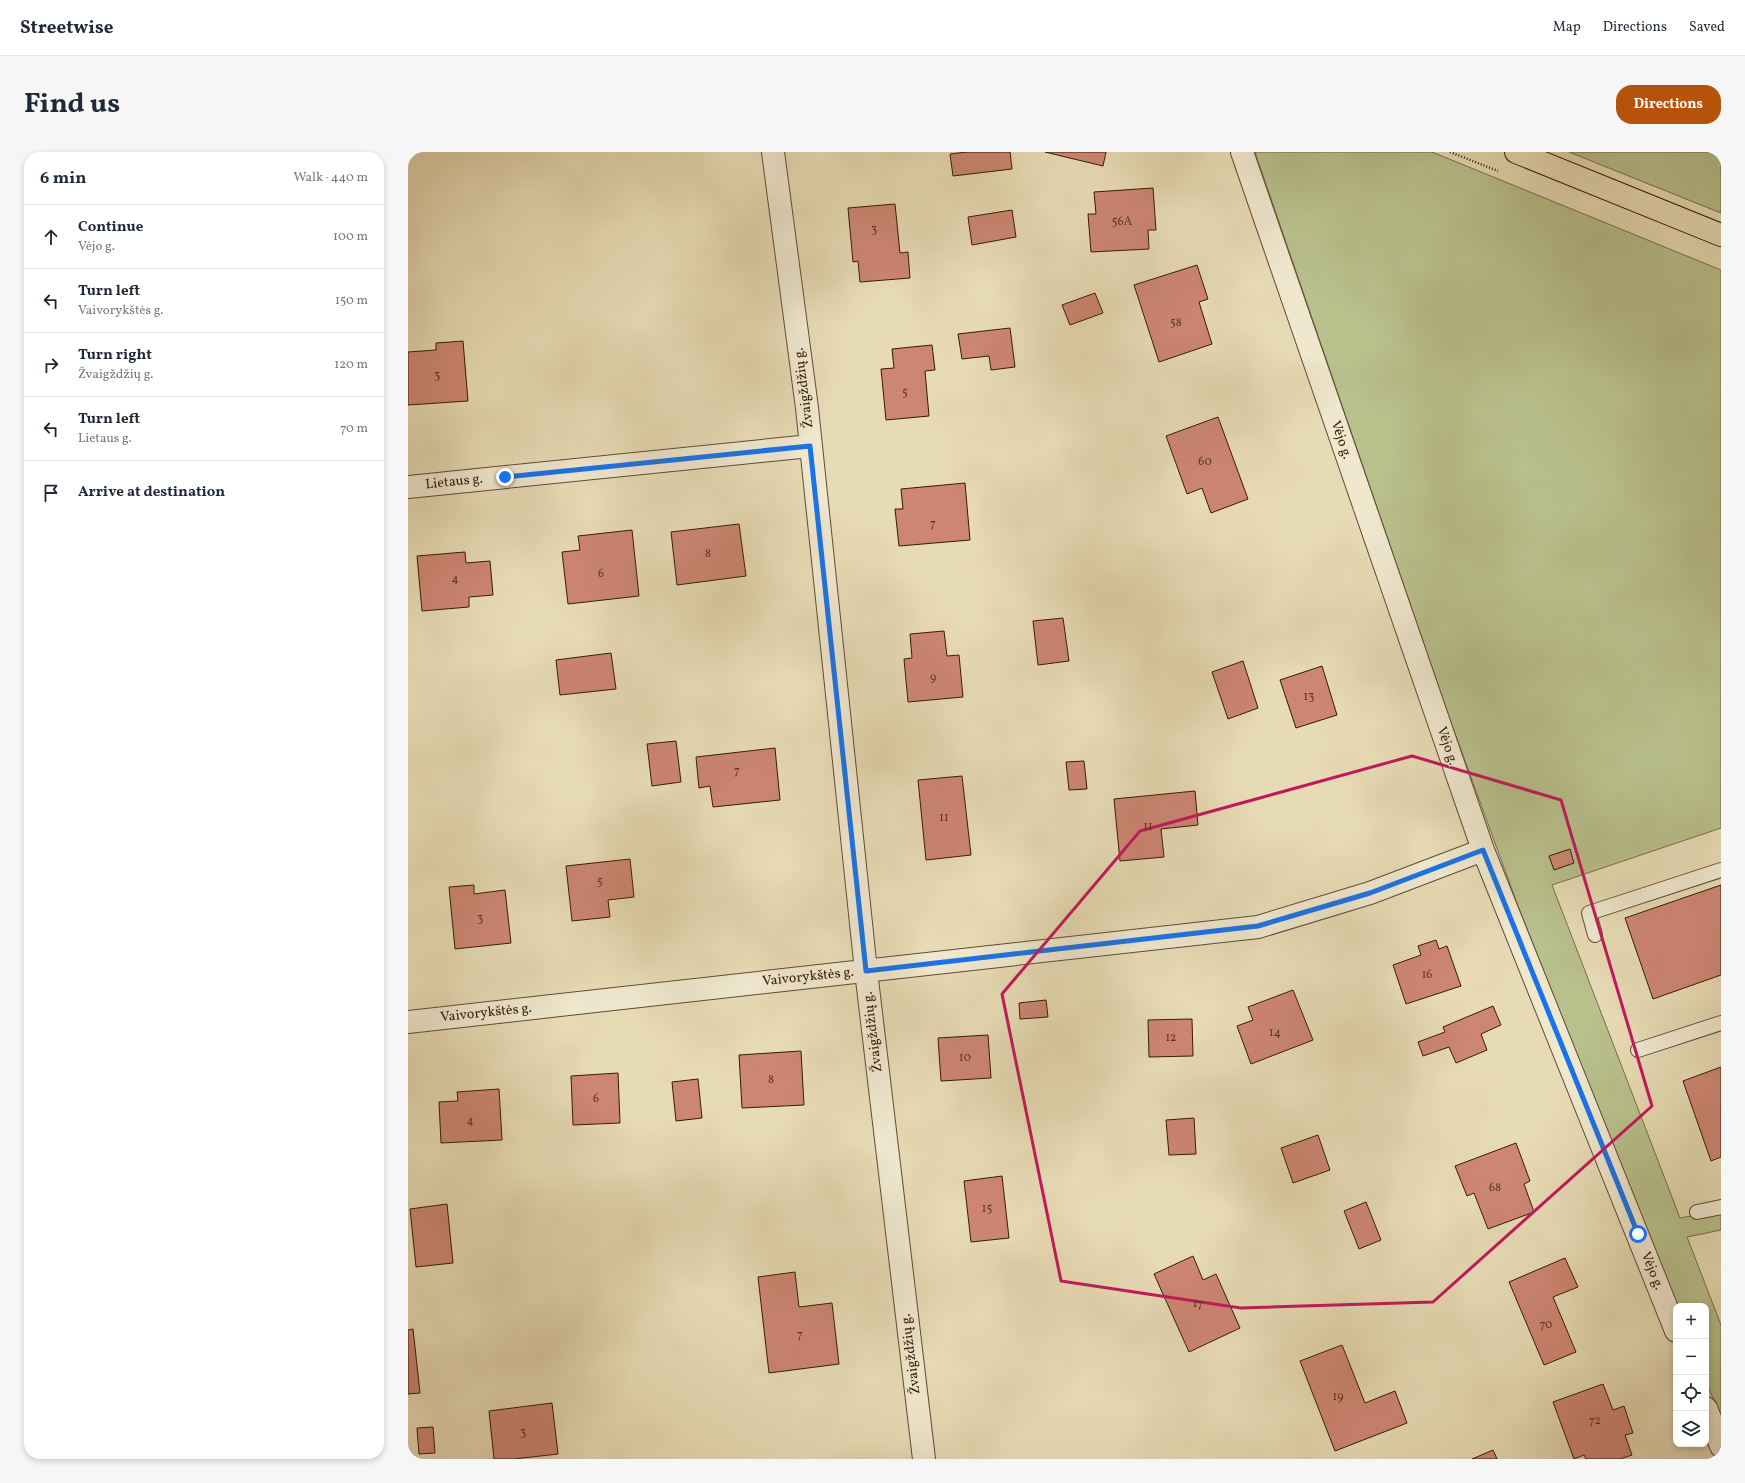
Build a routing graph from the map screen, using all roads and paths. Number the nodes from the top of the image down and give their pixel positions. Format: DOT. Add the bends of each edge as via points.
graph roads {
  1 [pos="773,152"];
  2 [pos="1242,152"];
  3 [pos="1516,152"];
  4 [pos="1721,236"];
  5 [pos="810,446"];
  6 [pos="408,487"];
  7 [pos="1483,850"];
  8 [pos="1721,870"];
  9 [pos="1595,935"];
  10 [pos="866,971"];
  11 [pos="408,1022"];
  12 [pos="1721,1023"];
  13 [pos="1638,1050"];
  14 [pos="1721,1207"];
  15 [pos="1697,1212"];
  16 [pos="1673,1325"];
  17 [pos="1707,1411"];
  18 [pos="1721,1446"];
  19 [pos="924,1459"];
  1 -- 5 [label="street, Žvaigždžių g."];
  2 -- 7 [label="street, Vėjo g."];
  3 -- 4 [label="highway"];
  5 -- 6 [label="street, Lietaus g."];
  5 -- 10 [label="street, Žvaigždžių g."];
  7 -- 10 [label="street, Vaivorykštės g." via="1370,893 1258,926"];
  7 -- 16 [label="street, Vėjo g."];
  8 -- 9 [label="lane" via="1589,913"];
  10 -- 11 [label="street, Vaivorykštės g."];
  10 -- 19 [label="street, Žvaigždžių g."];
  12 -- 13 [label="lane"];
  14 -- 15 [label="lane"];
  17 -- 18 [label="street"];
}
